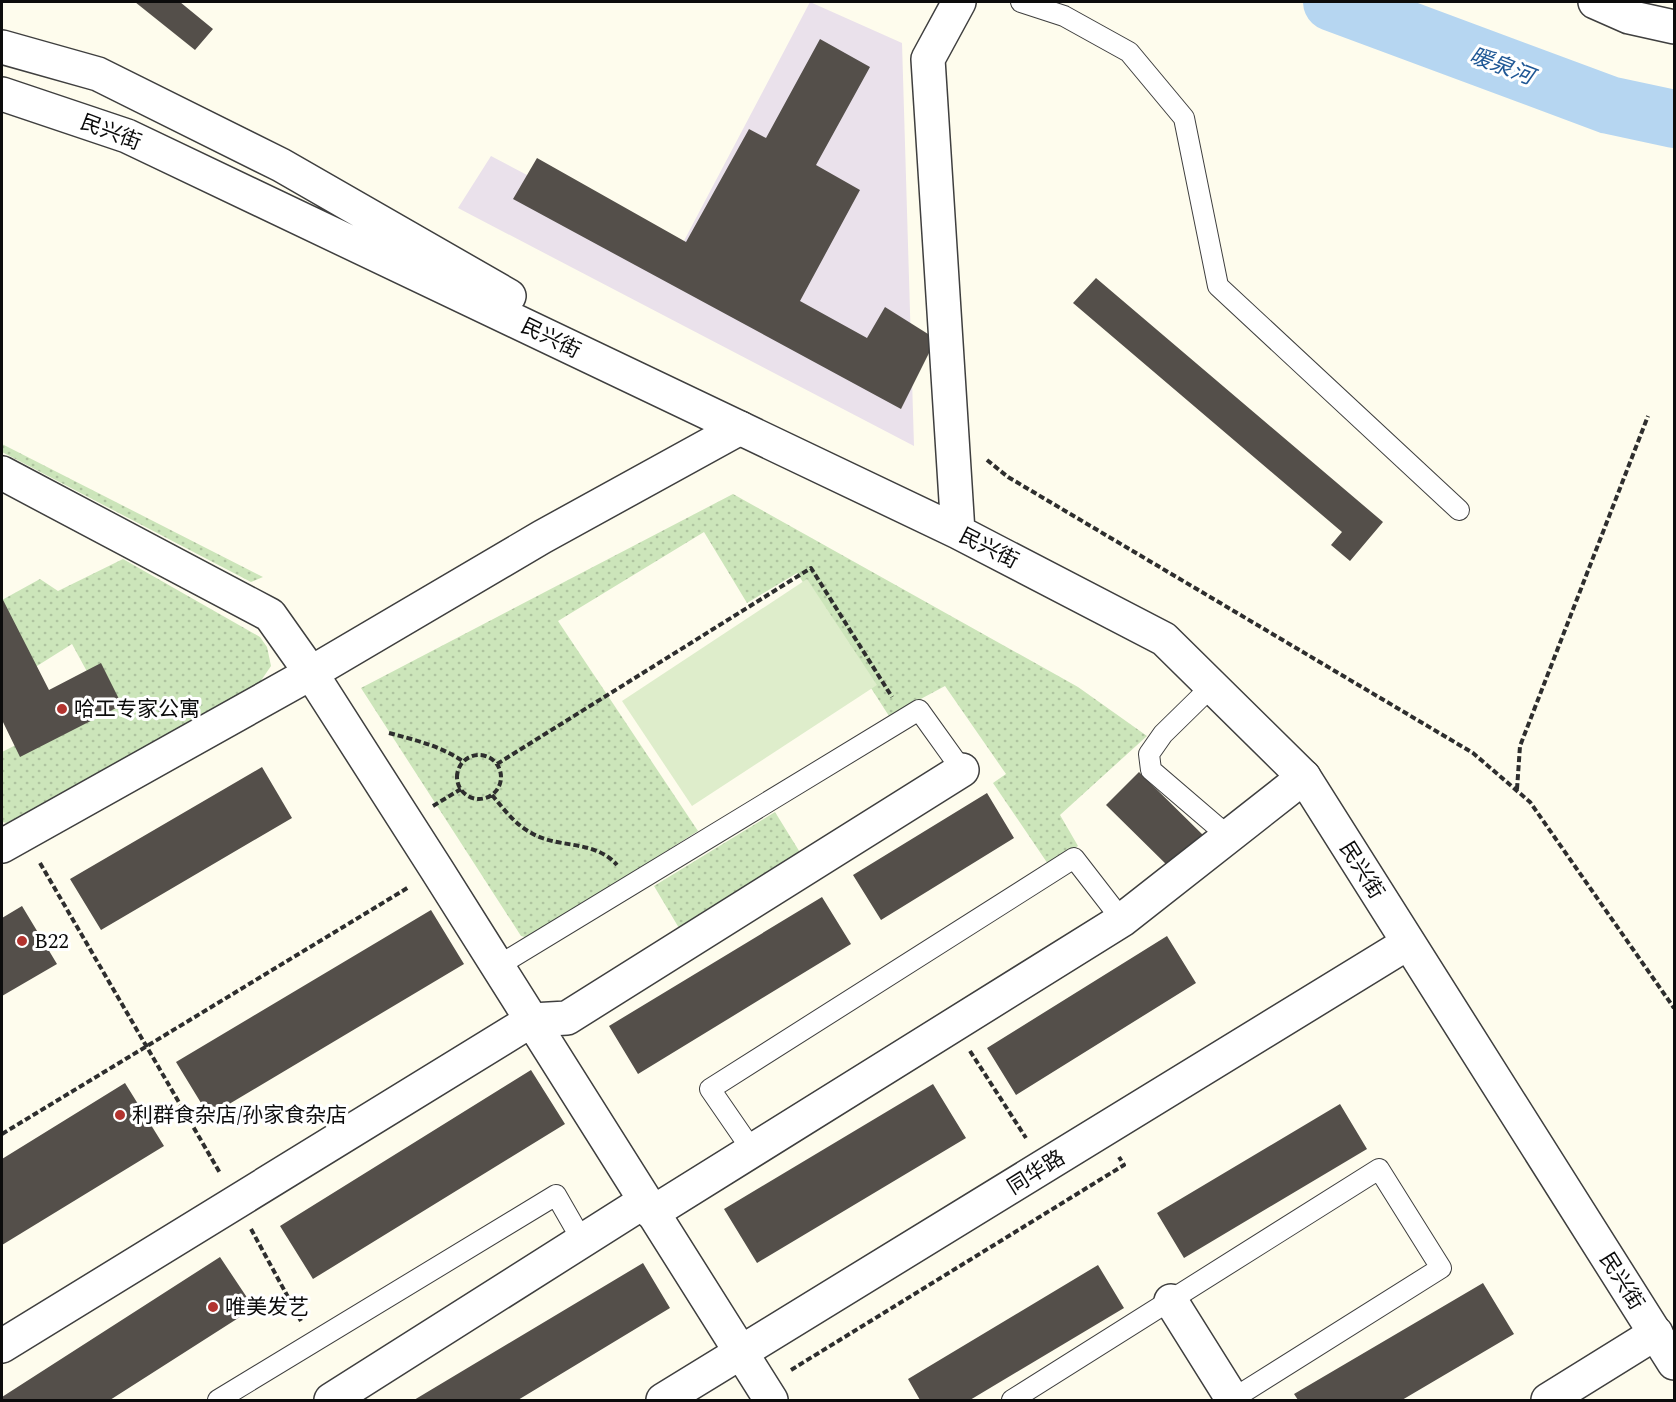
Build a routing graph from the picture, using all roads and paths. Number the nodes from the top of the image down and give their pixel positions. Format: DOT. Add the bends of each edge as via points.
graph roads {
  1 [pos="959,2"];
  2 [pos="1021,2"];
  3 [pos="1595,2"];
  4 [pos="1674,27"];
  5 [pos="2,47"];
  6 [pos="2,94"];
  7 [pos="1648,416"];
  8 [pos="740,428"];
  9 [pos="983,452"];
  10 [pos="2,473"];
  11 [pos="1459,510"];
  12 [pos="957,532"];
  13 [pos="312,673"];
  14 [pos="1212,686"];
  15 [pos="906,718"];
  16 [pos="343,722"];
  17 [pos="464,762"];
  18 [pos="497,764"];
  19 [pos="963,770"];
  20 [pos="1304,777"];
  21 [pos="1517,790"];
  22 [pos="492,795"];
  23 [pos="1228,836"];
  24 [pos="12,840"];
  25 [pos="437,870"];
  26 [pos="633,884"];
  27 [pos="1122,920"];
  28 [pos="1408,943"];
  29 [pos="498,966"];
  30 [pos="1674,1008"];
  31 [pos="532,1020"];
  32 [pos="953,1026"];
  33 [pos="147,1046"];
  34 [pos="1102,1131"];
  35 [pos="2,1134"];
  36 [pos="752,1150"];
  37 [pos="1044,1167"];
  38 [pos="236,1201"];
  39 [pos="649,1207"];
  40 [pos="583,1242"];
  41 [pos="1171,1301"];
  42 [pos="1656,1333"];
  43 [pos="313,1343"];
  44 [pos="2,1346"];
  45 [pos="741,1353"];
  46 [pos="1674,1363"];
  47 [pos="767,1394"];
  48 [pos="1232,1400"];
  49 [pos="218,1401"];
  50 [pos="331,1401"];
  51 [pos="663,1401"];
  52 [pos="1012,1401"];
  53 [pos="1548,1401"];
  1 -- 12 [label="street" via="928,59"];
  2 -- 11 [label="lane" via="1064,16 1129,52 1184,118 1218,286"];
  3 -- 4 [label="street" via="1629,17"];
  5 -- 8 [label="street" via="98,74 281,165"];
  6 -- 8 [label="street, 民兴街" via="127,136"];
  7 -- 21 [label="path" via="1520,746"];
  8 -- 12 [label="street, 民兴街"];
  8 -- 13 [label="street" via="542,537"];
  9 -- 21 [label="path" via="1008,477 1473,753"];
  10 -- 13 [label="street" via="270,615"];
  12 -- 14 [label="street, 民兴街" via="1164,639"];
  13 -- 16 [label="street"];
  13 -- 24 [label="street"];
  14 -- 20 [label="street, 民兴街"];
  14 -- 23 [label="lane" via="1163,734 1149,754 1151,770"];
  15 -- 18 [label="path" via="811,568"];
  15 -- 19 [label="lane" via="919,710"];
  15 -- 26 [label="lane"];
  16 -- 17 [label="path" via="419,740"];
  16 -- 25 [label="street"];
  17 -- 18 [label="path" via="470,757 484,756"];
  17 -- 22 [label="path" via="457,775 461,789 472,798"];
  18 -- 22 [label="path" via="501,777"];
  19 -- 31 [label="street" via="567,1018"];
  20 -- 23 [label="street"];
  20 -- 28 [label="street, 民兴街"];
  21 -- 30 [label="path" via="1530,802"];
  22 -- 26 [label="path" via="528,832 549,841 588,846 610,857"];
  23 -- 27 [label="street"];
  24 -- 33 [label="path"];
  25 -- 29 [label="street"];
  25 -- 33 [label="path"];
  26 -- 29 [label="lane"];
  27 -- 32 [label="street"];
  27 -- 36 [label="lane" via="1074,858 710,1089"];
  28 -- 34 [label="street, 同华路"];
  28 -- 42 [label="street, 民兴街"];
  29 -- 31 [label="street"];
  31 -- 38 [label="street"];
  31 -- 39 [label="street"];
  32 -- 36 [label="street"];
  32 -- 37 [label="path"];
  33 -- 35 [label="path"];
  33 -- 38 [label="path"];
  34 -- 37 [label="street, 同华路"];
  34 -- 47 [label="path" via="1124,1165"];
  36 -- 39 [label="street"];
  37 -- 45 [label="street, 同华路"];
  38 -- 43 [label="path"];
  38 -- 44 [label="street"];
  39 -- 40 [label="street"];
  39 -- 45 [label="street"];
  40 -- 43 [label="lane" via="556,1195"];
  40 -- 50 [label="street"];
  41 -- 48 [label="street"];
  41 -- 48 [label="lane" via="1379,1169 1442,1268"];
  41 -- 52 [label="lane"];
  42 -- 46 [label="street, 民兴街"];
  42 -- 53 [label="street"];
  43 -- 49 [label="lane"];
  45 -- 47 [label="street"];
  45 -- 51 [label="street, 同华路"];
}
